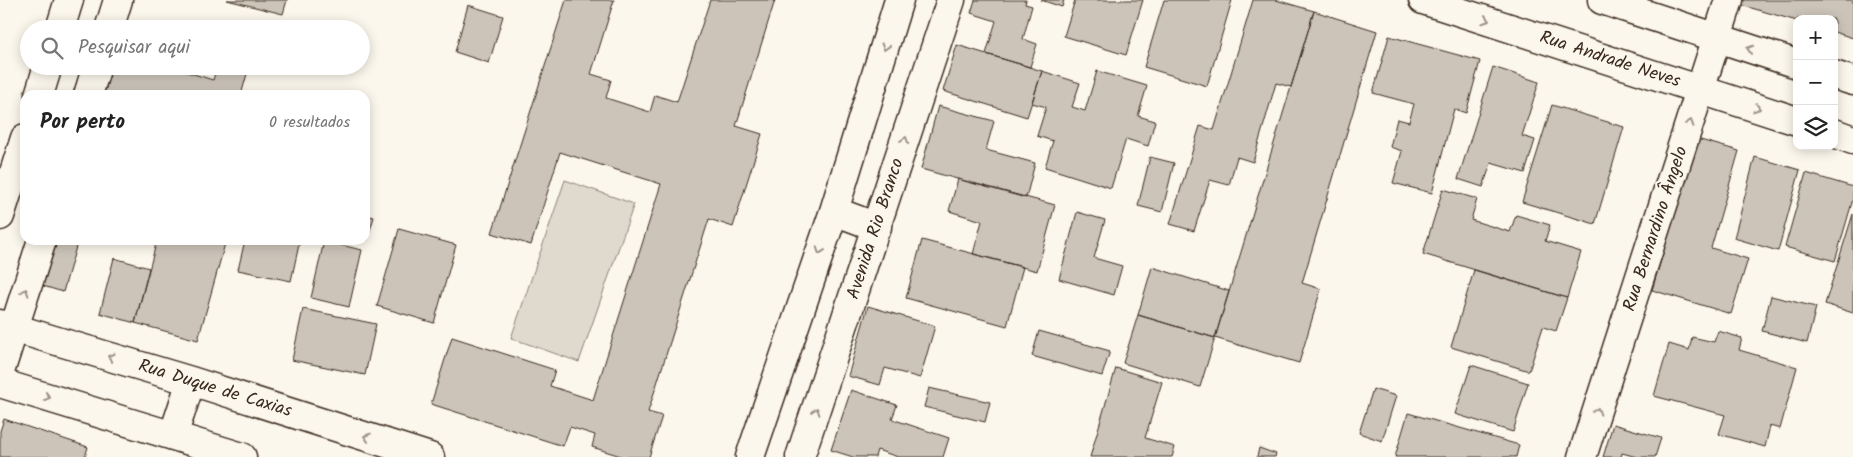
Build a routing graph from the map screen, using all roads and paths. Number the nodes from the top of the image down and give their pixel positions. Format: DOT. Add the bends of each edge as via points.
graph roads {
  1 [pos="69,0"];
  2 [pos="118,0"];
  3 [pos="899,0"];
  4 [pos="951,0"];
  5 [pos="1423,0"];
  6 [pos="1602,0"];
  7 [pos="1729,0"];
  8 [pos="63,20"];
  9 [pos="112,20"];
  10 [pos="1717,38"];
  11 [pos="1793,63"];
  12 [pos="45,75"];
  13 [pos="94,75"];
  14 [pos="1838,77"];
  15 [pos="1853,82"];
  16 [pos="1701,89"];
  17 [pos="41,90"];
  18 [pos="90,90"];
  19 [pos="1793,120"];
  20 [pos="1838,134"];
  21 [pos="1853,140"];
  22 [pos="20,154"];
  23 [pos="834,211"];
  24 [pos="0,216"];
  25 [pos="877,227"];
  26 [pos="40,245"];
  27 [pos="7,326"];
  28 [pos="0,372"];
  29 [pos="191,381"];
  30 [pos="0,383"];
  31 [pos="173,436"];
  32 [pos="242,457"];
  33 [pos="430,457"];
  34 [pos="750,457"];
  35 [pos="800,457"];
  36 [pos="1582,457"];
  1 -- 8 [label="street"];
  2 -- 9 [label="street"];
  3 -- 23 [label="street, one-way"];
  25 -- 4 [label="street, Avenida Rio Branco, one-way"];
  5 -- 16 [label="street, Rua Andrade Neves, one-way"];
  6 -- 10 [label="street"];
  7 -- 10 [label="street, Rua Bernardino Ângelo"];
  11 -- 10 [label="street, one-way"];
  10 -- 16 [label="street, Rua Bernardino Ângelo"];
  12 -- 17 [label="street"];
  13 -- 18 [label="street"];
  14 -- 15 [label="street"];
  16 -- 19 [label="street, Rua Andrade Neves, one-way"];
  36 -- 16 [label="street, Rua Bernardino Ângelo, one-way"];
  20 -- 21 [label="street"];
  22 -- 24 [label="street"];
  23 -- 25 [label="street"];
  23 -- 34 [label="street, one-way"];
  35 -- 25 [label="street, Avenida Rio Branco, one-way"];
  27 -- 26 [label="street, one-way"];
  27 -- 28 [label="street"];
  29 -- 27 [label="street, Rua Duque de Caxias, one-way"];
  29 -- 31 [label="street"];
  33 -- 29 [label="street, Rua Duque de Caxias, one-way"];
  30 -- 31 [label="street, one-way"];
  31 -- 32 [label="street"];
}
